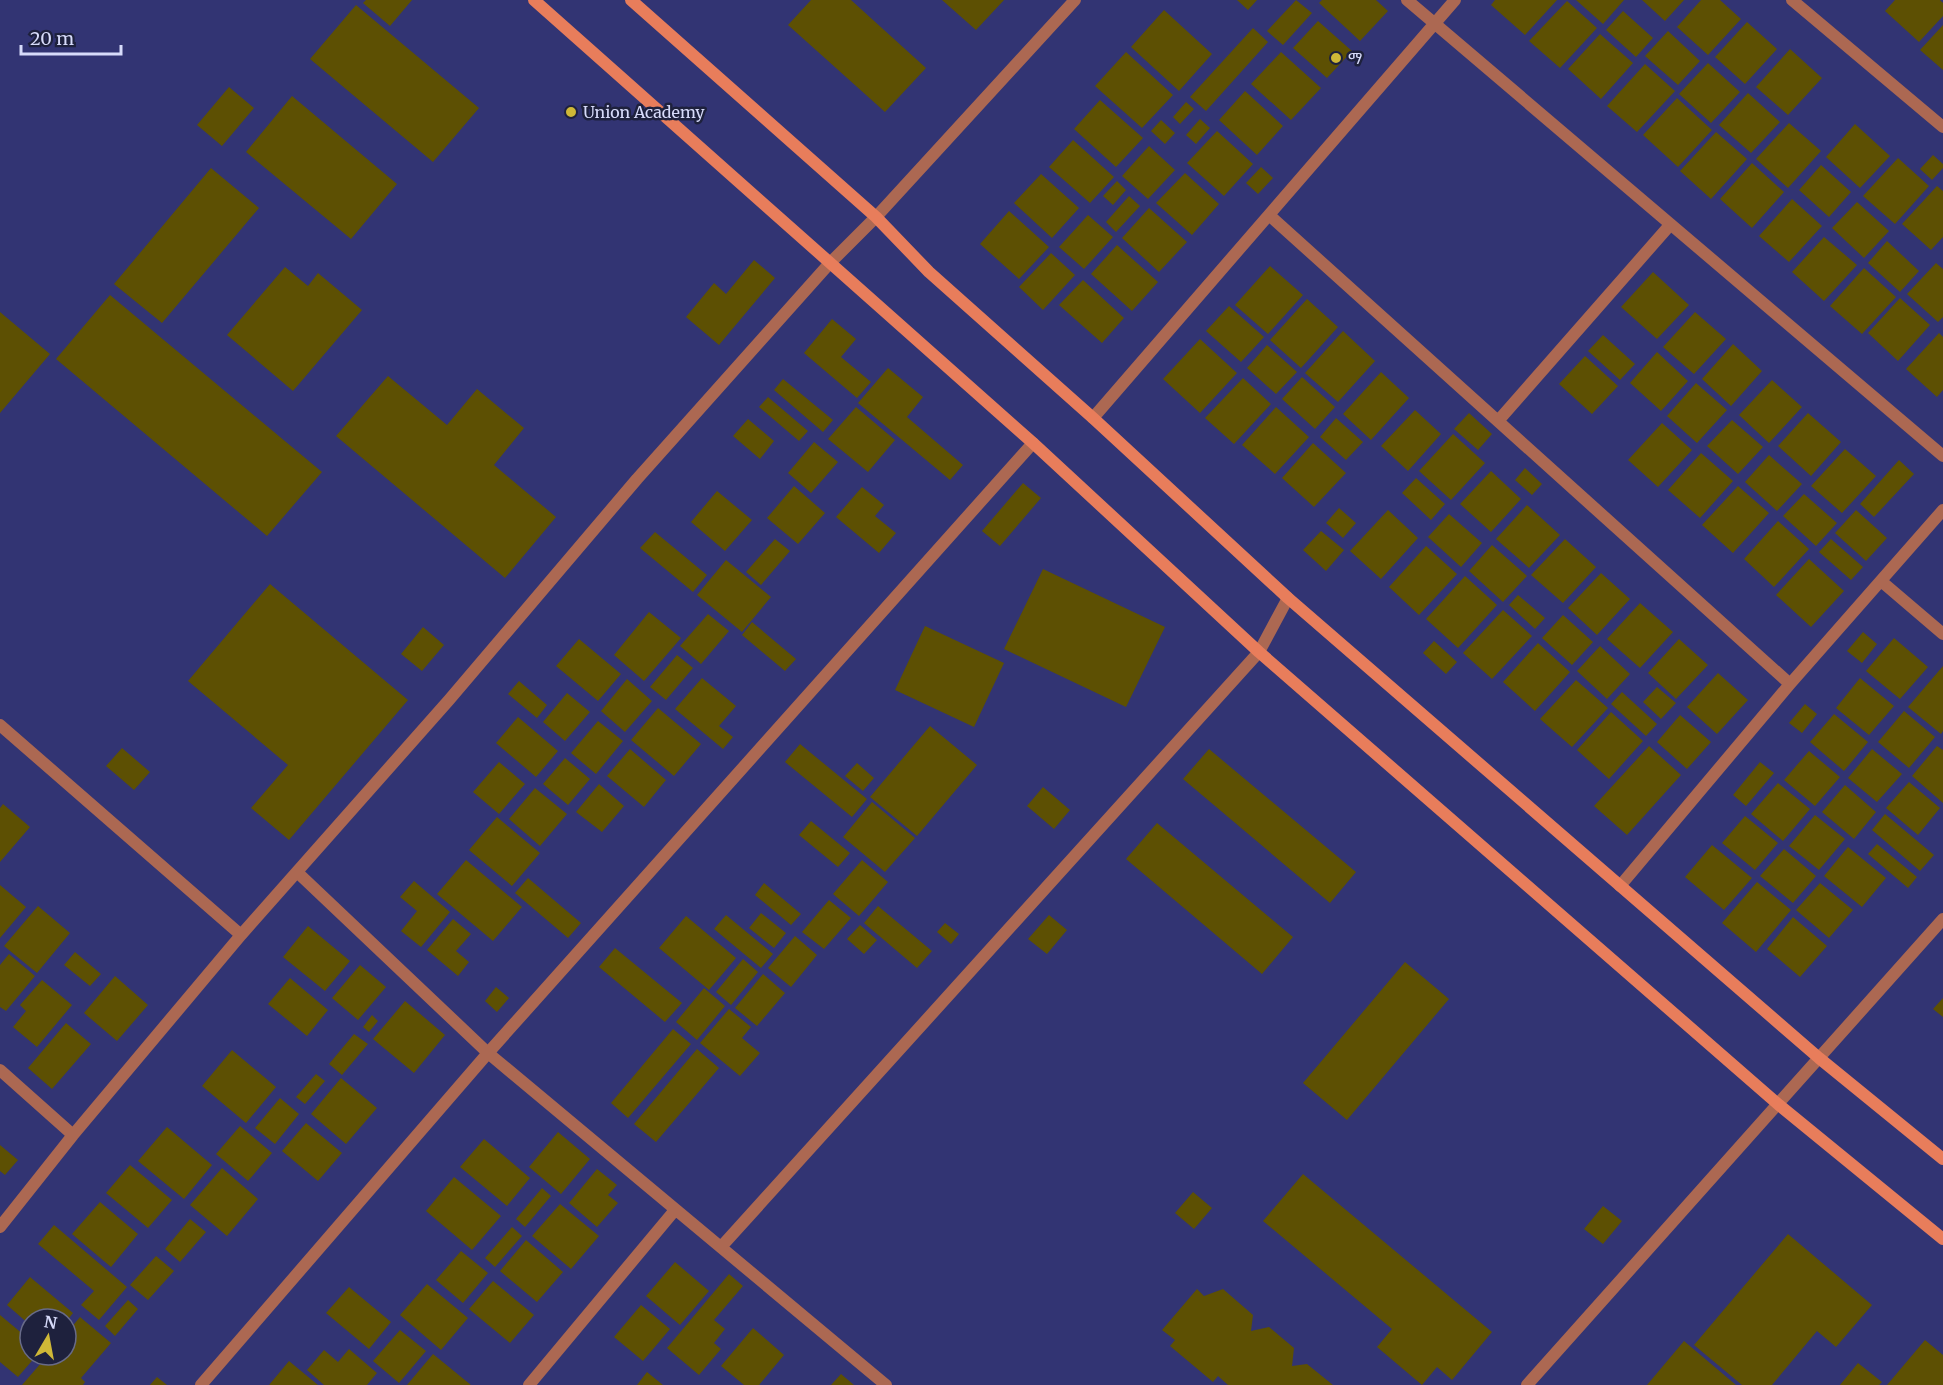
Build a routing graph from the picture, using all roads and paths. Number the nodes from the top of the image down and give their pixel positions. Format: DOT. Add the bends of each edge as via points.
graph roads {
  1 [pos="534,0"];
  2 [pos="631,0"];
  3 [pos="1075,0"];
  4 [pos="1407,0"];
  5 [pos="1455,0"];
  6 [pos="1792,0"];
  7 [pos="1434,23"];
  8 [pos="1943,127"];
  9 [pos="1269,215"];
  10 [pos="876,217"];
  11 [pos="1670,225"];
  12 [pos="829,264"];
  13 [pos="1093,418"];
  14 [pos="1498,421"];
  15 [pos="1033,443"];
  16 [pos="1943,456"];
  17 [pos="1943,510"];
  18 [pos="1881,581"];
  19 [pos="1288,598"];
  20 [pos="1943,634"];
  21 [pos="1259,652"];
  22 [pos="1790,684"];
  23 [pos="0,725"];
  24 [pos="297,872"];
  25 [pos="1620,886"];
  26 [pos="1943,919"];
  27 [pos="241,935"];
  28 [pos="488,1053"];
  29 [pos="1819,1058"];
  30 [pos="0,1070"];
  31 [pos="1779,1106"];
  32 [pos="73,1135"];
  33 [pos="1943,1159"];
  34 [pos="675,1209"];
  35 [pos="0,1227"];
  36 [pos="1943,1239"];
  37 [pos="721,1247"];
  38 [pos="201,1385"];
  39 [pos="529,1385"];
  40 [pos="886,1385"];
  41 [pos="1527,1385"];
  1 -- 12 [label="main road"];
  2 -- 10 [label="main road"];
  3 -- 10 [label="street"];
  4 -- 7 [label="street"];
  5 -- 7 [label="street"];
  6 -- 8 [label="street"];
  7 -- 9 [label="street"];
  7 -- 11 [label="street"];
  9 -- 13 [label="street"];
  9 -- 14 [label="street"];
  10 -- 12 [label="street"];
  10 -- 13 [label="main road" via="929,272"];
  11 -- 14 [label="street"];
  11 -- 16 [label="street"];
  12 -- 15 [label="main road"];
  12 -- 24 [label="street"];
  13 -- 19 [label="main road"];
  14 -- 22 [label="street"];
  15 -- 21 [label="main road"];
  15 -- 28 [label="street"];
  17 -- 18 [label="street"];
  18 -- 20 [label="street"];
  18 -- 22 [label="street"];
  19 -- 21 [label="street"];
  19 -- 25 [label="main road"];
  21 -- 31 [label="main road"];
  21 -- 37 [label="street"];
  22 -- 25 [label="street"];
  23 -- 27 [label="street"];
  24 -- 27 [label="street"];
  24 -- 28 [label="street"];
  25 -- 29 [label="main road"];
  26 -- 29 [label="street"];
  27 -- 32 [label="street"];
  28 -- 34 [label="street"];
  28 -- 38 [label="street"];
  29 -- 31 [label="street"];
  29 -- 33 [label="main road"];
  30 -- 32 [label="street"];
  31 -- 36 [label="main road"];
  31 -- 41 [label="street"];
  32 -- 35 [label="street"];
  34 -- 37 [label="street"];
  34 -- 39 [label="street"];
  37 -- 40 [label="street"];
}
